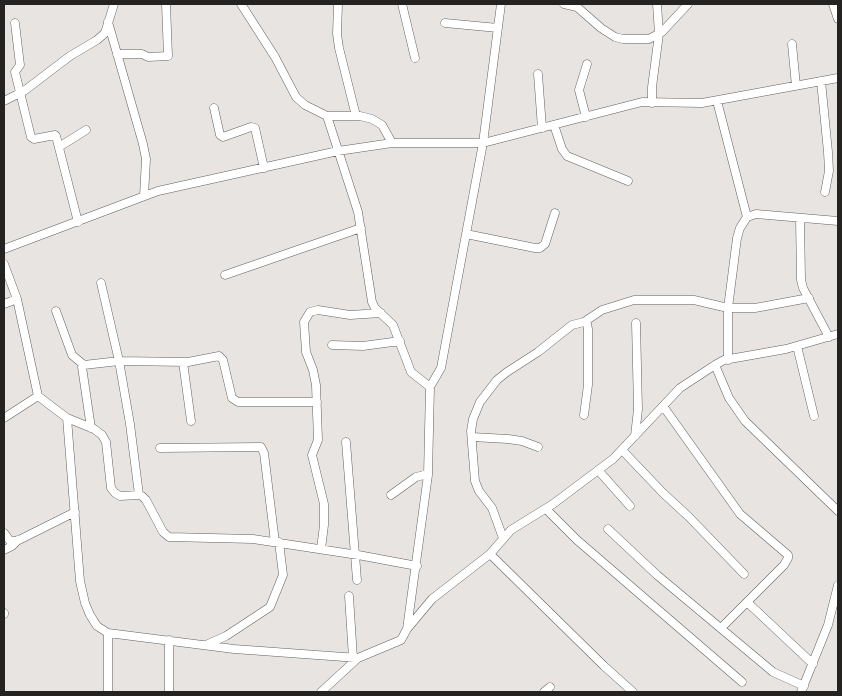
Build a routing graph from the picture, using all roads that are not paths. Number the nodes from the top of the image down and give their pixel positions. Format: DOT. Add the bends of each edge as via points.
graph roads {
  1 [pos="114,4"];
  2 [pos="166,4"];
  3 [pos="242,4"];
  4 [pos="338,4"];
  5 [pos="402,4"];
  6 [pos="501,4"];
  7 [pos="564,4"];
  8 [pos="657,4"];
  9 [pos="688,4"];
  10 [pos="833,4"];
  11 [pos="838,18"];
  12 [pos="108,22"];
  13 [pos="15,23"];
  14 [pos="445,23"];
  15 [pos="498,28"];
  16 [pos="659,34"];
  17 [pos="792,44"];
  18 [pos="117,54"];
  19 [pos="415,58"];
  20 [pos="587,64"];
  21 [pos="538,74"];
  22 [pos="838,78"];
  23 [pos="821,81"];
  24 [pos="796,86"];
  25 [pos="19,94"];
  26 [pos="4,101"];
  27 [pos="717,101"];
  28 [pos="652,103"];
  29 [pos="214,108"];
  30 [pos="327,116"];
  31 [pos="356,116"];
  32 [pos="586,117"];
  33 [pos="554,125"];
  34 [pos="542,128"];
  35 [pos="86,130"];
  36 [pos="392,143"];
  37 [pos="483,144"];
  38 [pos="59,148"];
  39 [pos="338,151"];
  40 [pos="264,168"];
  41 [pos="628,180"];
  42 [pos="825,192"];
  43 [pos="144,196"];
  44 [pos="555,213"];
  45 [pos="747,217"];
  46 [pos="800,218"];
  47 [pos="838,221"];
  48 [pos="78,222"];
  49 [pos="360,228"];
  50 [pos="466,234"];
  51 [pos="4,249"];
  52 [pos="4,264"];
  53 [pos="224,275"];
  54 [pos="100,283"];
  55 [pos="808,298"];
  56 [pos="17,299"];
  57 [pos="4,304"];
  58 [pos="728,308"];
  59 [pos="56,311"];
  60 [pos="381,313"];
  61 [pos="584,322"];
  62 [pos="636,323"];
  63 [pos="838,334"];
  64 [pos="829,337"];
  65 [pos="400,342"];
  66 [pos="332,345"];
  67 [pos="797,346"];
  68 [pos="728,360"];
  69 [pos="118,361"];
  70 [pos="183,362"];
  71 [pos="715,364"];
  72 [pos="84,365"];
  73 [pos="430,387"];
  74 [pos="38,396"];
  75 [pos="317,402"];
  76 [pos="663,406"];
  77 [pos="584,415"];
  78 [pos="814,416"];
  79 [pos="4,418"];
  80 [pos="67,418"];
  81 [pos="191,421"];
  82 [pos="91,428"];
  83 [pos="635,436"];
  84 [pos="472,437"];
  85 [pos="346,442"];
  86 [pos="538,447"];
  87 [pos="160,448"];
  88 [pos="622,450"];
  89 [pos="598,470"];
  90 [pos="428,474"];
  91 [pos="139,495"];
  92 [pos="391,495"];
  93 [pos="630,506"];
  94 [pos="546,508"];
  95 [pos="838,511"];
  96 [pos="75,512"];
  97 [pos="608,529"];
  98 [pos="4,533"];
  99 [pos="503,538"];
  100 [pos="18,540"];
  101 [pos="277,542"];
  102 [pos="321,549"];
  103 [pos="4,550"];
  104 [pos="356,554"];
  105 [pos="490,554"];
  106 [pos="417,566"];
  107 [pos="744,574"];
  108 [pos="357,580"];
  109 [pos="838,585"];
  110 [pos="349,596"];
  111 [pos="747,602"];
  112 [pos="720,628"];
  113 [pos="407,629"];
  114 [pos="108,632"];
  115 [pos="169,640"];
  116 [pos="205,645"];
  117 [pos="356,658"];
  118 [pos="813,664"];
  119 [pos="742,682"];
  120 [pos="803,689"];
  121 [pos="108,692"];
  122 [pos="169,692"];
  123 [pos="321,692"];
  124 [pos="633,692"];
  1 -- 12 [label="street"];
  2 -- 18 [label="street" via="168,56"];
  3 -- 30 [label="street" via="296,97"];
  4 -- 31 [label="street" via="339,48"];
  5 -- 19 [label="street"];
  6 -- 15 [label="street"];
  7 -- 16 [label="street" via="577,6 606,32 618,38 648,39"];
  8 -- 16 [label="street"];
  9 -- 16 [label="street"];
  10 -- 11 [label="street"];
  12 -- 18 [label="street"];
  12 -- 25 [label="street" via="105,33 97,40"];
  13 -- 25 [label="street" via="20,65 15,72"];
  14 -- 15 [label="street"];
  15 -- 37 [label="street"];
  16 -- 28 [label="street"];
  17 -- 24 [label="street"];
  18 -- 43 [label="street" via="146,159"];
  20 -- 32 [label="street" via="579,90"];
  21 -- 34 [label="street"];
  22 -- 23 [label="street"];
  23 -- 24 [label="street"];
  23 -- 42 [label="street" via="829,171"];
  24 -- 27 [label="street"];
  25 -- 26 [label="street"];
  25 -- 38 [label="street" via="31,137 55,135"];
  27 -- 28 [label="street" via="702,104"];
  27 -- 45 [label="street"];
  28 -- 32 [label="street" via="642,102"];
  29 -- 40 [label="street" via="223,137 251,126 255,128"];
  30 -- 31 [label="street"];
  30 -- 39 [label="street"];
  31 -- 36 [label="street" via="382,125"];
  32 -- 33 [label="street"];
  33 -- 34 [label="street"];
  33 -- 41 [label="street" via="567,156"];
  34 -- 37 [label="street"];
  35 -- 38 [label="street"];
  36 -- 37 [label="street"];
  36 -- 39 [label="street"];
  37 -- 50 [label="street"];
  38 -- 48 [label="street"];
  39 -- 40 [label="street"];
  39 -- 49 [label="street"];
  40 -- 43 [label="street"];
  43 -- 48 [label="street"];
  44 -- 50 [label="street" via="545,244 540,248"];
  45 -- 46 [label="street" via="756,214"];
  45 -- 58 [label="street" via="740,228"];
  46 -- 47 [label="street"];
  46 -- 55 [label="street" via="800,272"];
  48 -- 51 [label="street"];
  49 -- 53 [label="street"];
  49 -- 60 [label="street" via="372,302"];
  50 -- 73 [label="street" via="441,368"];
  52 -- 56 [label="street"];
  54 -- 69 [label="street"];
  55 -- 58 [label="street" via="755,308"];
  55 -- 64 [label="street"];
  56 -- 57 [label="street"];
  56 -- 74 [label="street"];
  58 -- 61 [label="street" via="694,300 634,300 602,310"];
  58 -- 68 [label="street"];
  59 -- 72 [label="street" via="72,354"];
  60 -- 65 [label="street" via="393,324"];
  60 -- 75 [label="street" via="350,315 313,310 307,315 304,342 316,378"];
  61 -- 77 [label="street" via="588,329 588,385"];
  61 -- 84 [label="street" via="572,325 497,380 476,410"];
  62 -- 83 [label="street" via="638,409"];
  63 -- 64 [label="street"];
  64 -- 67 [label="street"];
  65 -- 66 [label="street"];
  65 -- 73 [label="street" via="411,372"];
  67 -- 68 [label="street"];
  67 -- 78 [label="street"];
  68 -- 71 [label="street"];
  69 -- 70 [label="street"];
  69 -- 72 [label="street"];
  69 -- 91 [label="street"];
  70 -- 75 [label="street" via="221,357 232,398 240,403"];
  70 -- 81 [label="street"];
  71 -- 76 [label="street" via="680,388"];
  71 -- 95 [label="street" via="729,398 744,421"];
  72 -- 82 [label="street"];
  73 -- 90 [label="street"];
  74 -- 79 [label="street"];
  74 -- 80 [label="street"];
  75 -- 102 [label="street" via="318,440 312,455 324,504"];
  76 -- 83 [label="street"];
  76 -- 111 [label="street" via="740,514 788,555 784,565"];
  80 -- 82 [label="street"];
  80 -- 96 [label="street"];
  82 -- 91 [label="street" via="106,442 111,488 120,496"];
  83 -- 88 [label="street"];
  84 -- 86 [label="street" via="522,441"];
  84 -- 99 [label="street" via="475,481 492,508"];
  85 -- 104 [label="street"];
  87 -- 101 [label="street" via="261,447"];
  88 -- 89 [label="street"];
  88 -- 107 [label="street"];
  89 -- 93 [label="street"];
  89 -- 94 [label="street"];
  90 -- 92 [label="street" via="416,477"];
  90 -- 106 [label="street"];
  91 -- 101 [label="street" via="146,500 169,537"];
  94 -- 99 [label="street"];
  94 -- 119 [label="street" via="577,540"];
  96 -- 100 [label="street"];
  96 -- 114 [label="street" via="80,582 85,603 97,626"];
  97 -- 112 [label="street"];
  98 -- 100 [label="street" via="10,541"];
  99 -- 105 [label="street"];
  100 -- 103 [label="street"];
  101 -- 102 [label="street"];
  101 -- 116 [label="street" via="283,575 270,607 226,636"];
  102 -- 104 [label="street"];
  104 -- 106 [label="street"];
  104 -- 108 [label="street"];
  105 -- 113 [label="street" via="432,600"];
  105 -- 124 [label="street"];
  106 -- 113 [label="street"];
  109 -- 118 [label="street" via="828,625"];
  110 -- 117 [label="street"];
  111 -- 112 [label="street"];
  111 -- 118 [label="street"];
  112 -- 120 [label="street" via="773,672"];
  113 -- 117 [label="street" via="402,640"];
  114 -- 115 [label="street"];
  114 -- 121 [label="street"];
  115 -- 116 [label="street"];
  115 -- 122 [label="street"];
  116 -- 117 [label="street"];
  117 -- 123 [label="street"];
  118 -- 120 [label="street"];
}
